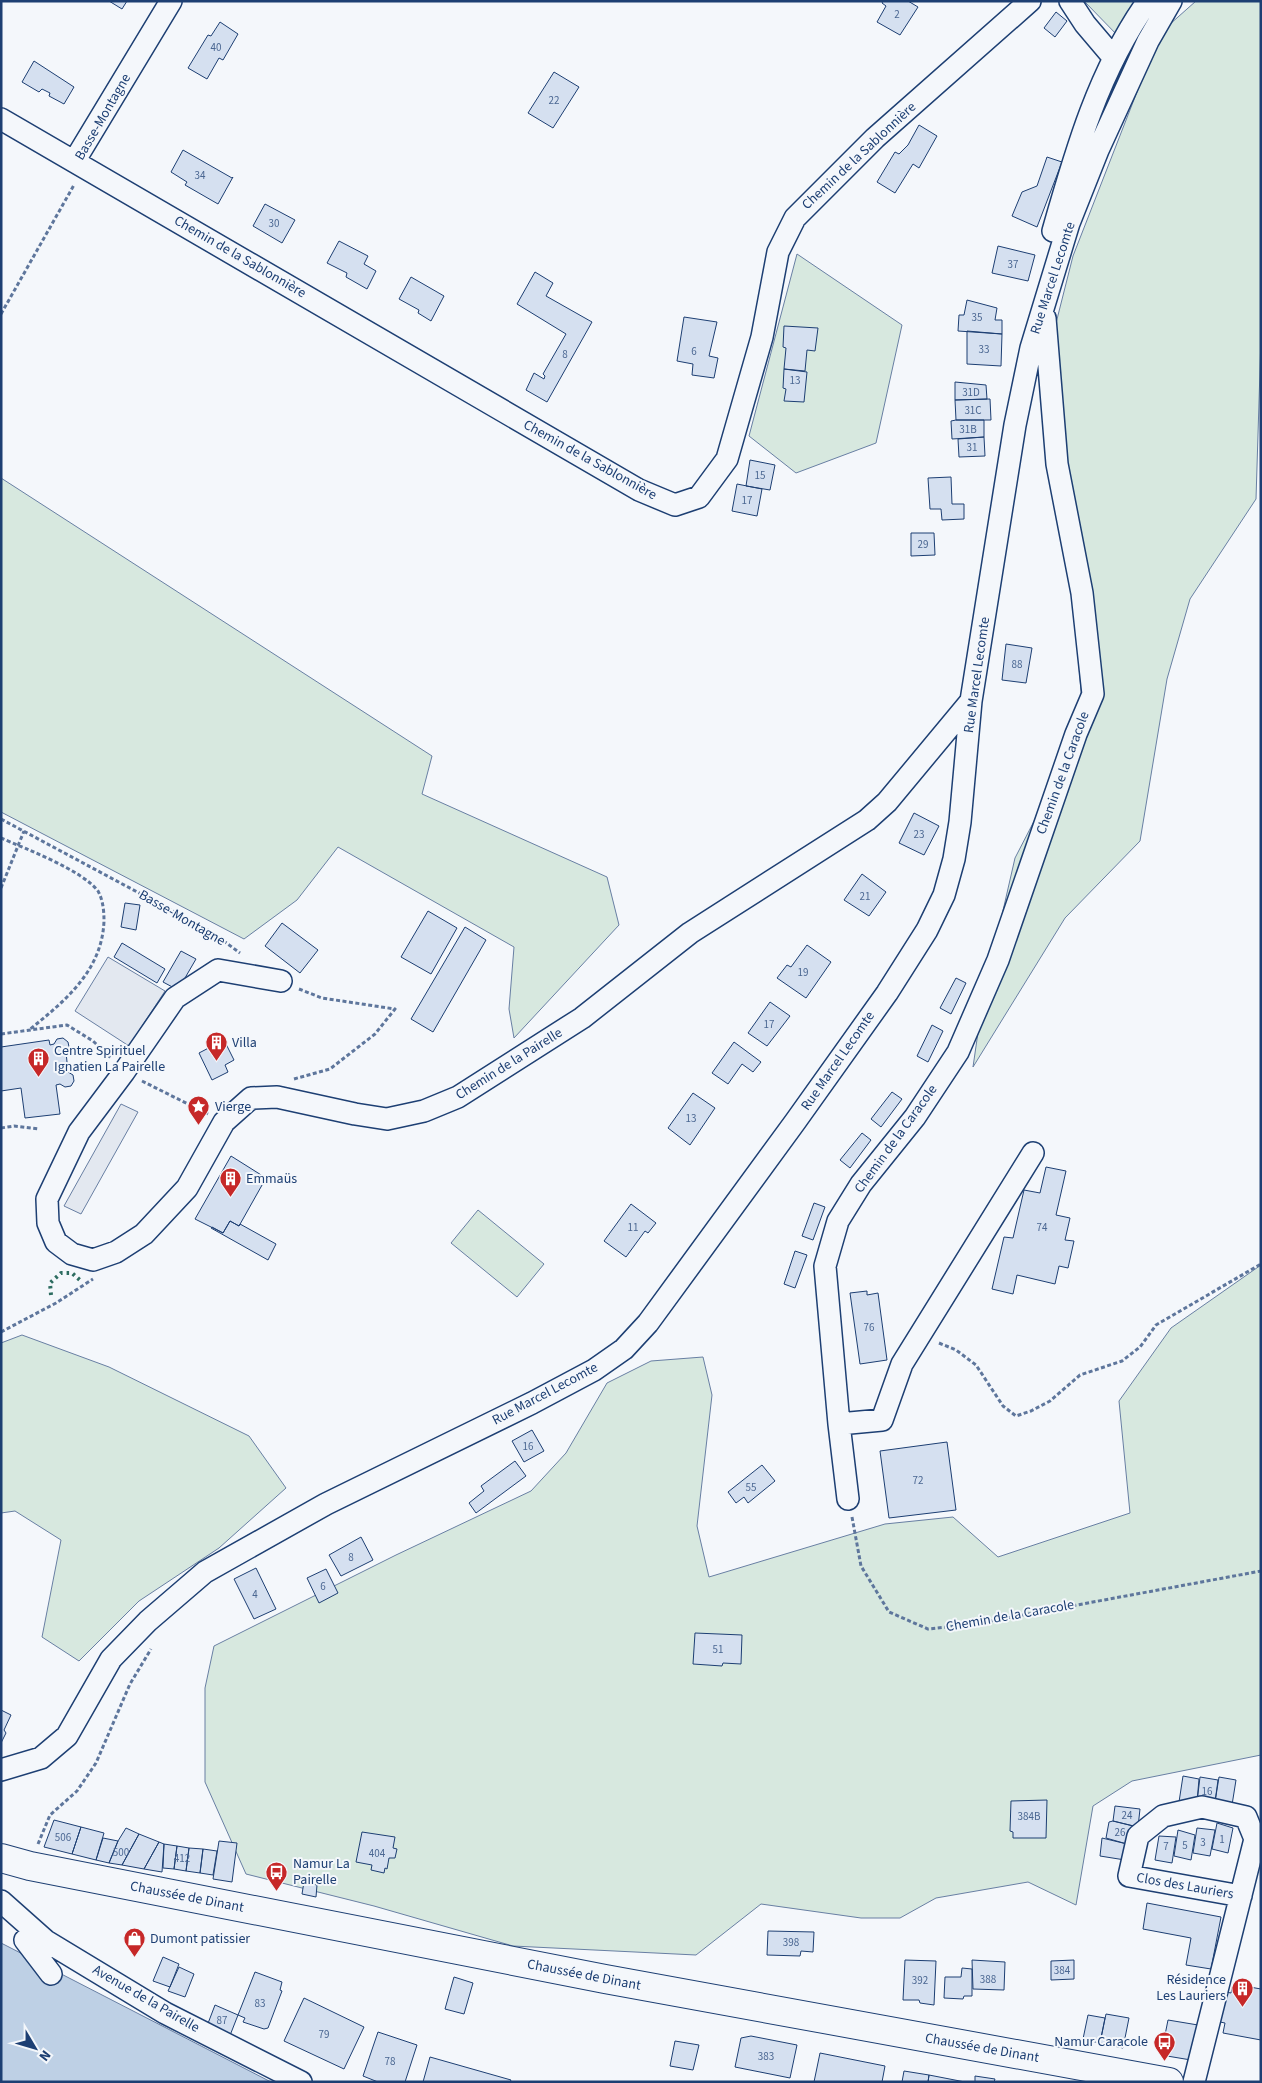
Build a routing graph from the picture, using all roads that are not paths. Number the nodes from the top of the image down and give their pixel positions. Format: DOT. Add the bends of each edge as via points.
graph roads {
  1 [pos="171,1"];
  2 [pos="1030,1"];
  3 [pos="1070,1"];
  4 [pos="1148,1"];
  5 [pos="1171,1"];
  6 [pos="1114,57"];
  7 [pos="1,119"];
  8 [pos="75,160"];
  9 [pos="1044,302"];
  10 [pos="971,701"];
  11 [pos="281,982"];
  12 [pos="1032,1153"];
  13 [pos="839,1424"];
  14 [pos="848,1499"];
  15 [pos="1,1770"];
  16 [pos="1,1858"];
  17 [pos="1240,1896"];
  18 [pos="1,1901"];
  19 [pos="25,1940"];
  20 [pos="51,1974"];
  21 [pos="301,2082"];
  22 [pos="1169,2082"];
  23 [pos="1194,2082"];
  1 -- 8 [label="street, Basse-Montagne"];
  2 -- 8 [label="street, Chemin de la Sablonnière" via="875,138 794,218 778,252 762,337 727,459 699,497 675,506 639,490"];
  3 -- 6 [label="street"];
  4 -- 6 [label="street"];
  5 -- 9 [label="street, Rue Marcel Lecomte" via="1148,41 1098,150 1069,223"];
  6 -- 9 [label="street" via="1079,142 1048,250"];
  7 -- 8 [label="street, Chemin de la Sablonnière"];
  9 -- 10 [label="street, Rue Marcel Lecomte" via="1015,425"];
  9 -- 13 [label="street, Chemin de la Caracole" via="1057,464 1082,594 1092,694 998,960 958,1052 915,1117 861,1184 838,1221 825,1266"];
  10 -- 11 [label="street, Chemin de la Pairelle" via="887,802 867,820 690,933 582,1018 458,1097 424,1111 387,1119 277,1097 251,1098 224,1122 187,1188 144,1234 116,1252 93,1260 72,1254 56,1242 48,1223 47,1199 79,1132 175,998 218,970"];
  10 -- 15 [label="street, Rue Marcel Lecomte" via="965,783 954,859 944,895 927,930 887,993 648,1323 624,1348 594,1370 326,1504 205,1572 148,1621 111,1660 67,1736 41,1758"];
  12 -- 13 [label="street" via="902,1364 882,1420"];
  13 -- 14 [label="street, Chemin de la Caracole"];
  16 -- 22 [label="main road, Chaussée de Dinant" via="605,1979"];
  17 -- 17 [label="street, Clos des Lauriers" via="1255,1839 1246,1817 1202,1807 1163,1816 1138,1836 1129,1876"];
  17 -- 23 [label="street, Clos des Lauriers"];
  18 -- 21 [label="street, Avenue de la Pairelle" via="46,1942 165,2013"];
  19 -- 20 [label="street"];
}
